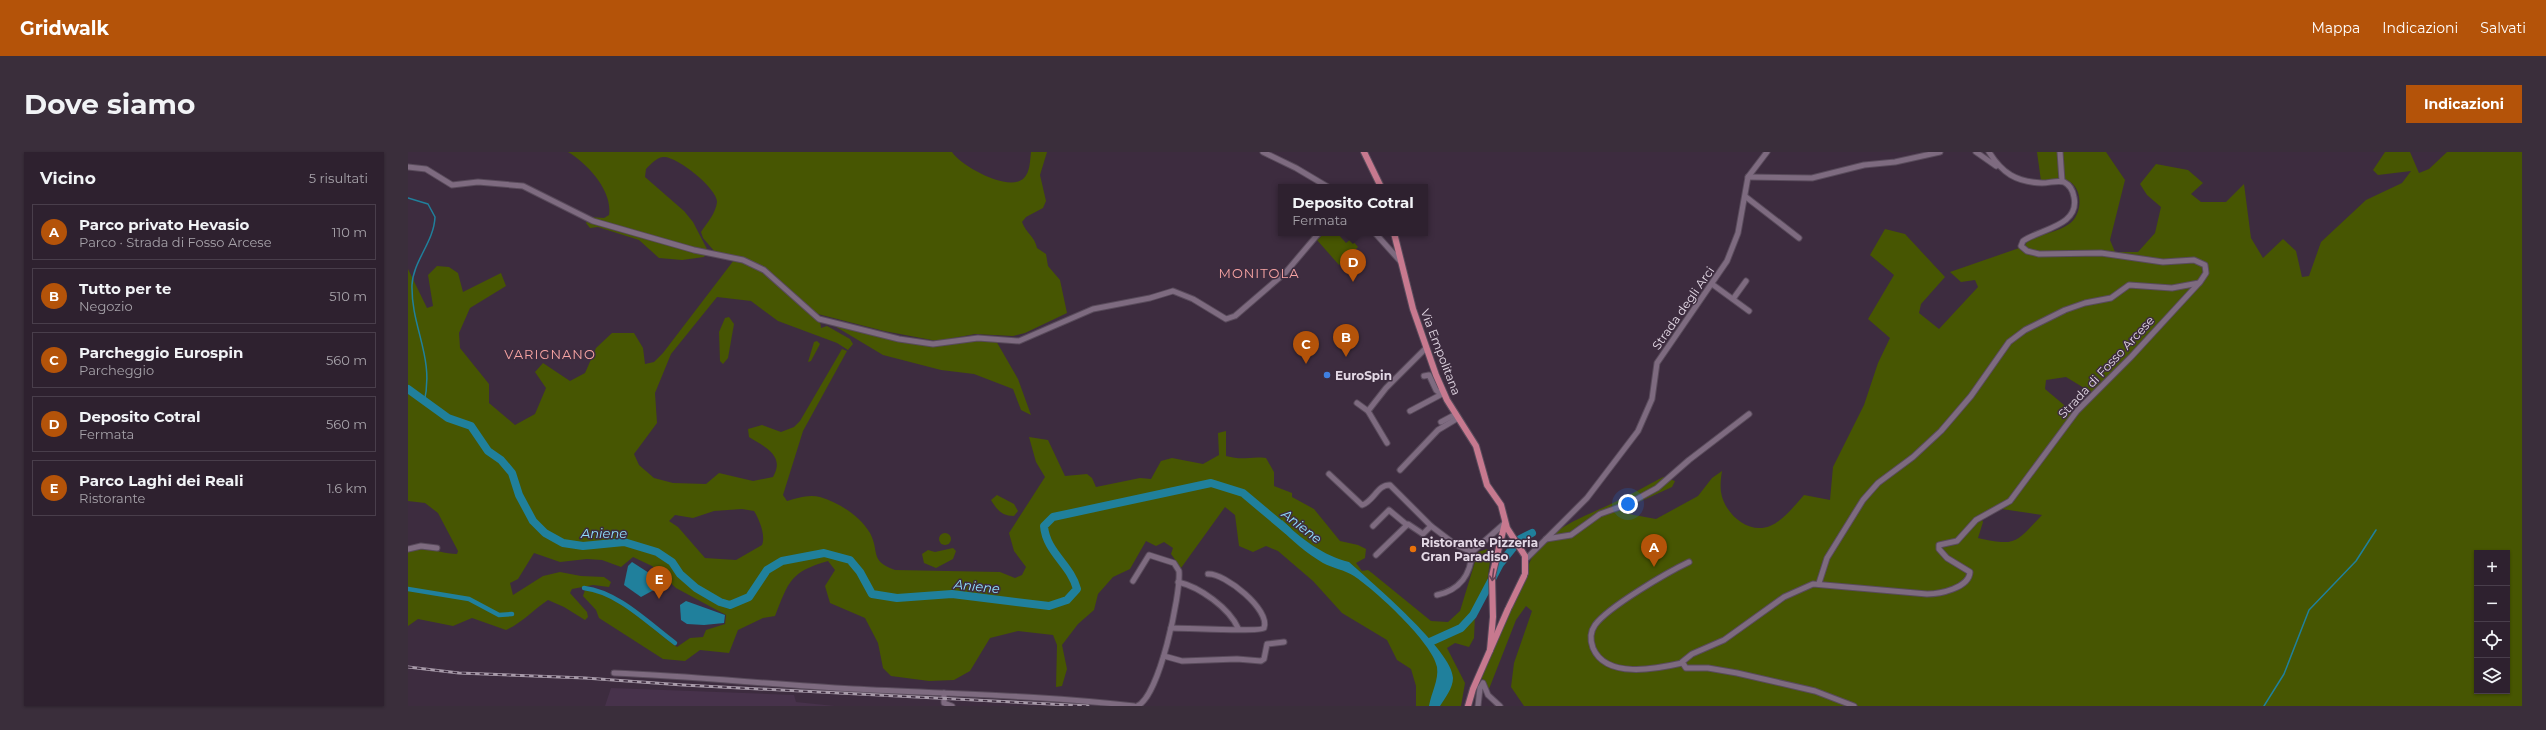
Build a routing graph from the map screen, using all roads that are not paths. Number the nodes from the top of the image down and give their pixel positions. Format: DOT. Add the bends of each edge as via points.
graph roads {
  1 [pos="1262,152"];
  2 [pos="1364,152"];
  3 [pos="1767,152"];
  4 [pos="1940,152"];
  5 [pos="1976,152"];
  6 [pos="1989,152"];
  7 [pos="2060,152"];
  8 [pos="408,167"];
  9 [pos="1999,168"];
  10 [pos="1748,176"];
  11 [pos="2062,181"];
  12 [pos="1323,184"];
  13 [pos="1379,184"];
  14 [pos="1746,197"];
  15 [pos="1316,236"];
  16 [pos="1378,236"];
  17 [pos="1395,236"];
  18 [pos="1799,238"];
  19 [pos="1401,263"];
  20 [pos="1746,281"];
  21 [pos="2200,282"];
  22 [pos="1712,284"];
  23 [pos="1733,299"];
  24 [pos="1749,311"];
  25 [pos="1426,348"];
  26 [pos="1424,376"];
  27 [pos="1443,394"];
  28 [pos="1357,403"];
  29 [pos="1368,411"];
  30 [pos="1410,411"];
  31 [pos="1749,414"];
  32 [pos="1457,416"];
  33 [pos="1441,422"];
  34 [pos="1387,443"];
  35 [pos="1400,470"];
  36 [pos="1329,474"];
  37 [pos="1505,523"];
  38 [pos="1407,524"];
  39 [pos="1372,526"];
  40 [pos="1431,526"];
  41 [pos="1512,536"];
  42 [pos="1546,539"];
  43 [pos="1501,540"];
  44 [pos="437,548"];
  45 [pos="408,549"];
  46 [pos="1472,552"];
  47 [pos="1376,555"];
  48 [pos="1525,557"];
  49 [pos="1689,562"];
  50 [pos="1208,574"];
  51 [pos="1133,581"];
  52 [pos="1178,582"];
  53 [pos="1819,583"];
  54 [pos="1437,595"];
  55 [pos="1493,617"];
  56 [pos="1503,620"];
  57 [pos="1171,628"];
  58 [pos="1238,628"];
  59 [pos="1284,642"];
  60 [pos="1490,650"];
  61 [pos="1164,656"];
  62 [pos="1682,663"];
  63 [pos="614,673"];
  64 [pos="944,693"];
  65 [pos="952,706"];
  66 [pos="1136,706"];
  67 [pos="1468,706"];
  68 [pos="1478,706"];
  69 [pos="1500,706"];
  70 [pos="1854,706"];
  1 -- 12 [label="street"];
  2 -- 13 [label="main road"];
  3 -- 10 [label="street"];
  4 -- 10 [label="street" via="1892,162 1866,164 1812,178"];
  5 -- 9 [label="street"];
  6 -- 9 [label="street"];
  7 -- 11 [label="street"];
  8 -- 15 [label="street" via="426,169 452,185 478,182 523,186 593,221 656,241 743,260 758,266 819,319 899,339 933,344 978,338 1020,341 1093,309 1173,291 1193,299 1226,319 1235,316 1286,272"];
  9 -- 11 [label="street" via="2026,181"];
  10 -- 14 [label="street, Strada degli Arci"];
  11 -- 21 [label="street" via="2069,185 2074,194 2075,206 2072,213 2058,225 2025,240 2021,244 2022,249 2042,254 2098,253 2166,262 2202,262 2206,268"];
  14 -- 18 [label="street"];
  14 -- 22 [label="street, Strada degli Arci" via="1735,241"];
  16 -- 19 [label="street"];
  17 -- 19 [label="main road, Via Empolitana"];
  19 -- 25 [label="main road, Via Empolitana"];
  20 -- 23 [label="street"];
  21 -- 53 [label="street" via="2172,288 2129,285 2113,298 2065,310 2012,338 1941,431 1878,484 1863,500 1827,558"];
  21 -- 53 [label="street, Strada di Fosso Arcese" via="2131,357 2077,410 2010,501 1973,523 1958,541 1939,545 1939,549 1946,557 1969,570 1969,576 1959,585 1945,592 1927,594 1877,591"];
  22 -- 23 [label="street"];
  22 -- 42 [label="street, Strada degli Arci" via="1658,361 1652,402 1636,436 1587,498"];
  23 -- 24 [label="street"];
  25 -- 27 [label="main road, Via Empolitana"];
  25 -- 29 [label="street" via="1386,388"];
  26 -- 27 [label="street" via="1429,375 1437,391"];
  27 -- 30 [label="street"];
  27 -- 32 [label="main road, Via Empolitana"];
  28 -- 29 [label="street"];
  29 -- 34 [label="street"];
  31 -- 42 [label="street" via="1657,488 1625,505 1600,514 1571,535"];
  32 -- 33 [label="street"];
  32 -- 35 [label="street" via="1438,430"];
  32 -- 37 [label="main road, Via Empolitana" via="1476,446 1487,484 1503,508"];
  36 -- 40 [label="street" via="1362,505 1390,484"];
  37 -- 41 [label="main road, Via Empolitana"];
  37 -- 43 [label="main road"];
  37 -- 46 [label="street"];
  38 -- 39 [label="street" via="1389,510"];
  38 -- 40 [label="street" via="1423,534"];
  38 -- 47 [label="street"];
  40 -- 46 [label="street" via="1456,545"];
  41 -- 43 [label="main road" via="1506,536"];
  41 -- 48 [label="main road, Via Empolitana"];
  42 -- 48 [label="street, Strada degli Arci"];
  43 -- 55 [label="main road, one-way" via="1492,580"];
  44 -- 45 [label="street" via="421,546"];
  46 -- 54 [label="street" via="1464,579 1450,592"];
  48 -- 56 [label="main road" via="1524,574"];
  49 -- 62 [label="street, Strada di Fosso Arcese" via="1604,615 1595,625 1591,636 1592,645 1598,656 1612,666 1647,668"];
  50 -- 58 [label="street" via="1216,575 1257,604 1262,611 1265,622 1262,630"];
  51 -- 52 [label="street" via="1150,555 1176,565 1179,571"];
  52 -- 57 [label="street"];
  52 -- 58 [label="street" via="1193,587 1225,610"];
  53 -- 62 [label="street, Strada di Fosso Arcese" via="1784,597 1724,640 1692,654"];
  55 -- 56 [label="main road" via="1498,621"];
  55 -- 60 [label="main road"];
  56 -- 60 [label="main road"];
  57 -- 58 [label="street"];
  57 -- 61 [label="street"];
  59 -- 61 [label="street" via="1267,644 1264,659 1261,661 1182,661"];
  60 -- 67 [label="main road"];
  61 -- 66 [label="street" via="1148,693"];
  62 -- 70 [label="street, Strada di Fosso Arcese" via="1686,668 1716,669 1815,691"];
  63 -- 64 [label="street"];
  64 -- 65 [label="street" via="944,703"];
  64 -- 66 [label="street" via="1075,699"];
  68 -- 69 [label="street" via="1482,683 1488,696"];
}
